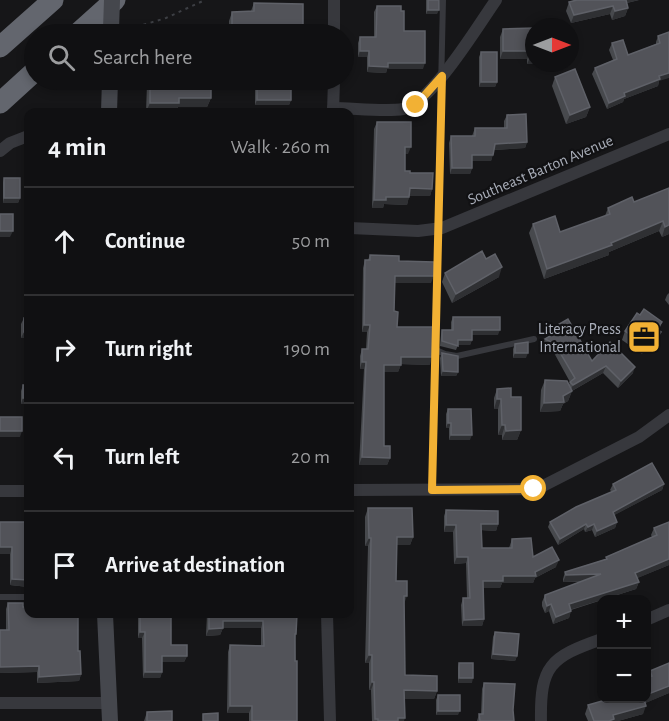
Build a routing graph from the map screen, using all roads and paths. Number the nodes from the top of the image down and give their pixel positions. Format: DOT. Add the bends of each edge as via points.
graph roads {
  1 [pos="53,0"];
  2 [pos="114,0"];
  3 [pos="205,0"];
  4 [pos="334,0"];
  5 [pos="443,0"];
  6 [pos="496,0"];
  7 [pos="26,24"];
  8 [pos="88,24"];
  9 [pos="112,24"];
  10 [pos="146,24"];
  11 [pos="334,24"];
  12 [pos="24,26"];
  13 [pos="0,47"];
  14 [pos="442,76"];
  15 [pos="24,81"];
  16 [pos="110,90"];
  17 [pos="334,90"];
  18 [pos="0,103"];
  19 [pos="109,108"];
  20 [pos="333,108"];
  21 [pos="354,110"];
  22 [pos="669,134"];
  23 [pos="24,138"];
  24 [pos="0,151"];
  25 [pos="354,228"];
  26 [pos="439,228"];
  27 [pos="534,339"];
  28 [pos="436,350"];
  29 [pos="669,415"];
  30 [pos="0,490"];
  31 [pos="354,490"];
  32 [pos="432,490"];
  33 [pos="24,491"];
  34 [pos="0,597"];
  35 [pos="24,597"];
  36 [pos="669,610"];
  37 [pos="105,618"];
  38 [pos="327,618"];
  39 [pos="651,618"];
  40 [pos="597,641"];
  41 [pos="0,703"];
  42 [pos="109,703"];
  43 [pos="110,721"];
  44 [pos="330,721"];
  45 [pos="541,721"];
  1 -- 7 [label="highway"];
  2 -- 8 [label="highway"];
  2 -- 9 [label="street, bridge"];
  3 -- 10 [label="path"];
  4 -- 11 [label="street"];
  5 -- 14 [label="lane"];
  6 -- 14 [label="street"];
  12 -- 13 [label="highway"];
  14 -- 21 [label="street" via="416,105 403,109"];
  14 -- 26 [label="lane"];
  15 -- 18 [label="highway"];
  16 -- 19 [label="street"];
  17 -- 20 [label="street"];
  22 -- 26 [label="street, Southeast Barton Avenue"];
  23 -- 24 [label="street"];
  25 -- 26 [label="street, Southeast Barton Avenue"];
  26 -- 28 [label="lane"];
  27 -- 28 [label="lane" via="457,356"];
  28 -- 32 [label="lane"];
  29 -- 32 [label="street" via="639,437 537,489"];
  30 -- 33 [label="street"];
  31 -- 32 [label="street"];
  34 -- 35 [label="lane"];
  36 -- 39 [label="street"];
  37 -- 42 [label="street"];
  38 -- 44 [label="street"];
  40 -- 45 [label="street" via="552,663 543,680"];
  41 -- 42 [label="street"];
  42 -- 43 [label="street"];
}
